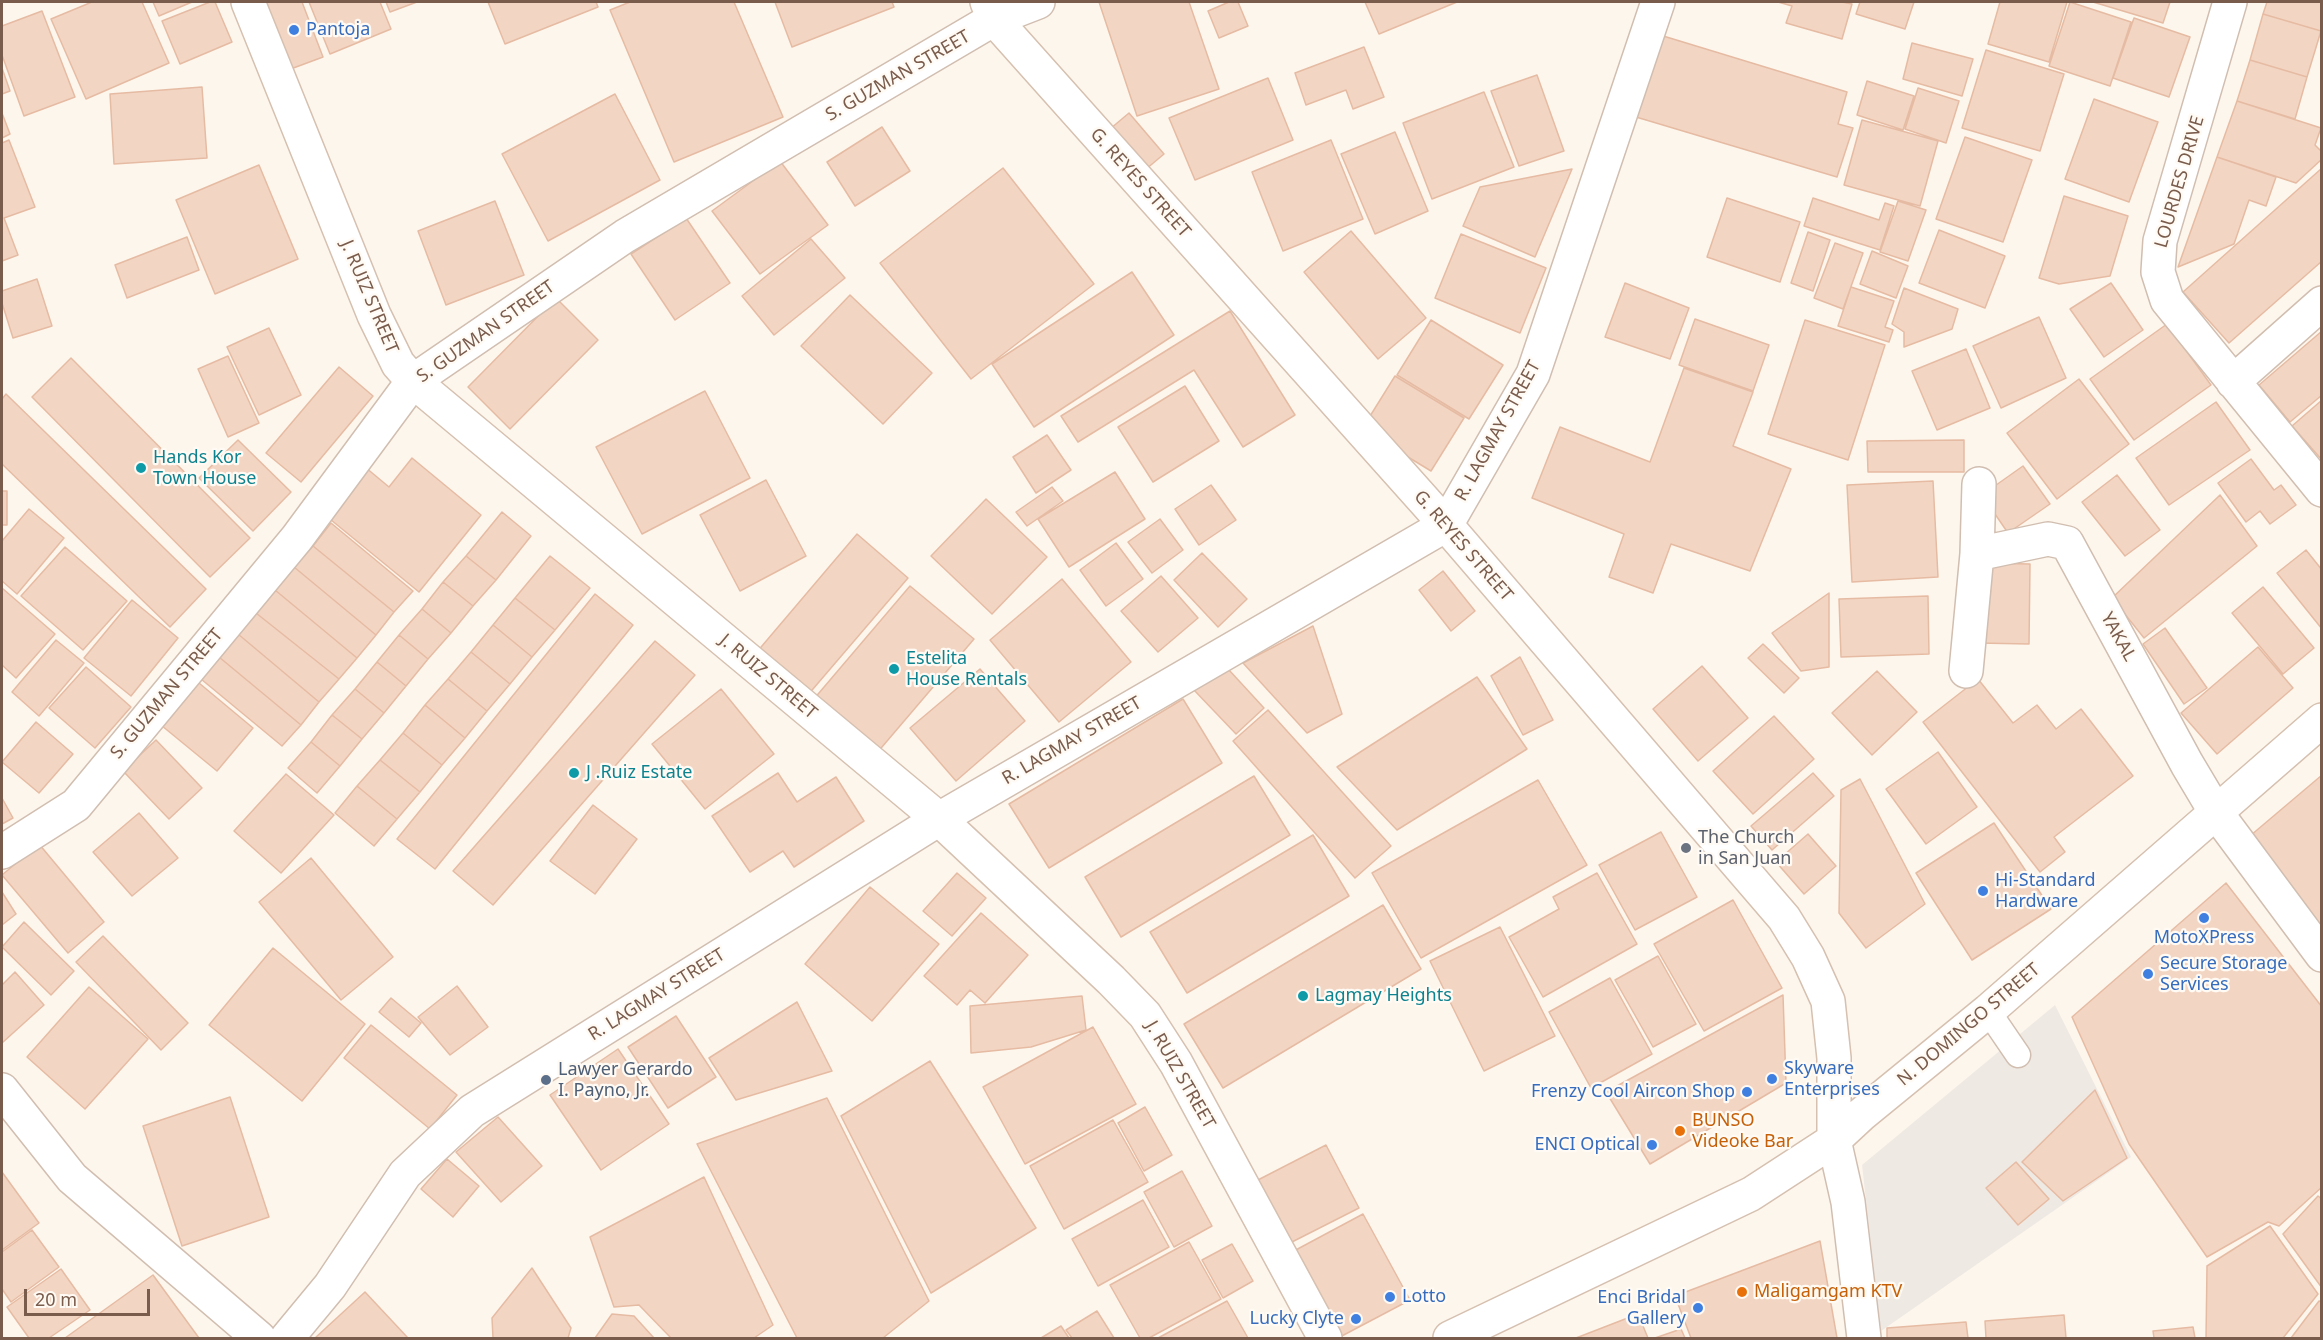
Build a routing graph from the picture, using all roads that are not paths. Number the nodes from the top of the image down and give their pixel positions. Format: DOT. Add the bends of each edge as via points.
graph roads {
  1 [pos="248,2"];
  2 [pos="1038,2"];
  3 [pos="1658,2"];
  4 [pos="2230,2"];
  5 [pos="990,10"];
  6 [pos="2322,303"];
  7 [pos="413,381"];
  8 [pos="2233,382"];
  9 [pos="1979,484"];
  10 [pos="2322,490"];
  11 [pos="1446,525"];
  12 [pos="1977,554"];
  13 [pos="1966,671"];
  14 [pos="2322,720"];
  15 [pos="2215,811"];
  16 [pos="939,819"];
  17 [pos="2,852"];
  18 [pos="2322,955"];
  19 [pos="1988,1011"];
  20 [pos="2018,1055"];
  21 [pos="2,1090"];
  22 [pos="1834,1140"];
  23 [pos="259,1338"];
  24 [pos="287,1338"];
  25 [pos="1325,1338"];
  26 [pos="1450,1338"];
  27 [pos="1864,1338"];
  1 -- 7 [label="street, J. RUIZ STREET" via="374,315 398,364"];
  2 -- 5 [label="street, S. GUZMAN STREET"];
  3 -- 11 [label="street, R. LAGMAY STREET" via="1533,374"];
  4 -- 8 [label="street, LOURDES DRIVE" via="2160,241 2158,272 2167,300"];
  5 -- 7 [label="street, S. GUZMAN STREET" via="625,236"];
  5 -- 11 [label="street, G. REYES STREET"];
  6 -- 8 [label="street"];
  7 -- 16 [label="street, J. RUIZ STREET"];
  7 -- 17 [label="street, S. GUZMAN STREET" via="297,538 76,805"];
  8 -- 10 [label="street, LOURDES DRIVE"];
  9 -- 12 [label="street"];
  11 -- 16 [label="street, R. LAGMAY STREET"];
  11 -- 22 [label="street, G. REYES STREET" via="1784,918 1828,1001 1834,1058"];
  12 -- 13 [label="street"];
  12 -- 15 [label="street, YAKAL" via="2048,539 2067,543"];
  14 -- 15 [label="street, N. DOMINGO STREET"];
  15 -- 18 [label="street, YAKAL"];
  15 -- 19 [label="street, N. DOMINGO STREET"];
  16 -- 24 [label="street, R. LAGMAY STREET" via="472,1111 405,1174 330,1286"];
  16 -- 25 [label="street, J. RUIZ STREET" via="1145,1015 1176,1063"];
  19 -- 20 [label="lane"];
  19 -- 22 [label="street, N. DOMINGO STREET"];
  21 -- 23 [label="street" via="72,1178"];
  22 -- 26 [label="street, N. DOMINGO STREET" via="1751,1194"];
  22 -- 27 [label="street, G. REYES STREET" via="1848,1202"];
}
